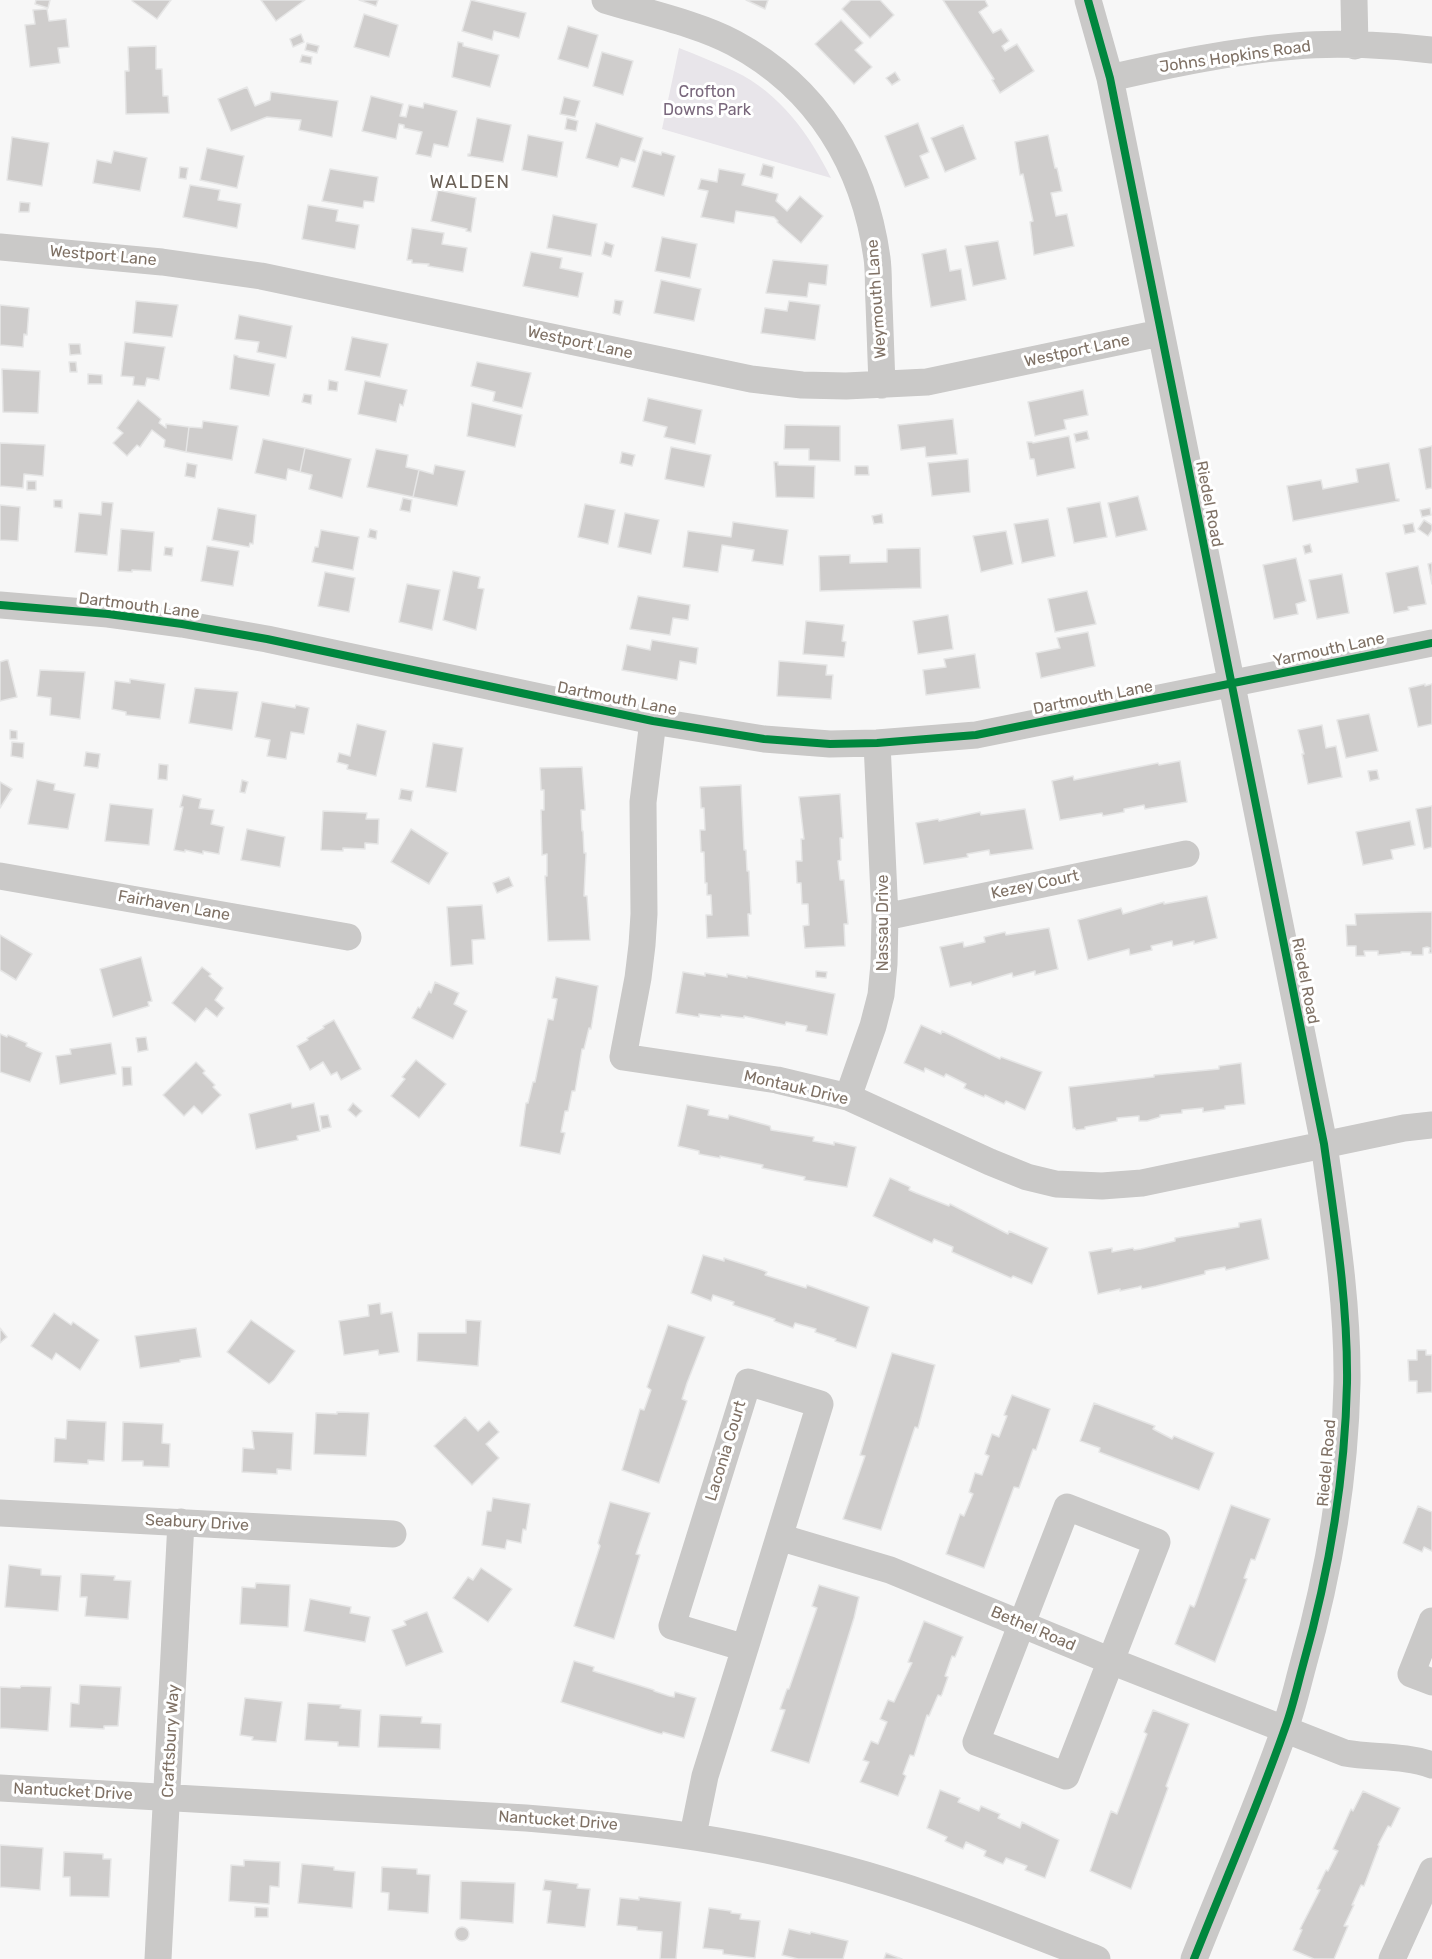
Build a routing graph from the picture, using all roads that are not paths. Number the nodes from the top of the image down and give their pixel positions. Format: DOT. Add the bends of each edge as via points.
graph roads {
  1 [pos="605,0"];
  2 [pos="1089,0"];
  3 [pos="1354,0"];
  4 [pos="1355,46"];
  5 [pos="1432,50"];
  6 [pos="1110,78"];
  7 [pos="0,247"];
  8 [pos="1160,333"];
  9 [pos="882,385"];
  10 [pos="0,605"];
  11 [pos="1432,643"];
  12 [pos="1231,684"];
  13 [pos="653,721"];
  14 [pos="877,743"];
  15 [pos="1186,854"];
  16 [pos="0,876"];
  17 [pos="885,917"];
  18 [pos="348,937"];
  19 [pos="848,1097"];
  20 [pos="1432,1125"];
  21 [pos="1324,1144"];
  22 [pos="0,1513"];
  23 [pos="181,1522"];
  24 [pos="393,1534"];
  25 [pos="779,1537"];
  26 [pos="1432,1621"];
  27 [pos="1022,1624"];
  28 [pos="744,1648"];
  29 [pos="1111,1661"];
  30 [pos="1432,1682"];
  31 [pos="1285,1730"];
  32 [pos="1432,1765"];
  33 [pos="0,1788"];
  34 [pos="168,1797"];
  35 [pos="693,1835"];
  36 [pos="1432,1871"];
  37 [pos="158,1959"];
  38 [pos="1097,1959"];
  39 [pos="1194,1959"];
  40 [pos="1392,1959"];
  1 -- 9 [label="street, Weymouth Lane" via="733,42 767,62 816,108 852,171 872,230 877,260"];
  2 -- 6 [label="street, Riedel Road"];
  3 -- 4 [label="street"];
  4 -- 5 [label="street, Johns Hopkins Road"];
  4 -- 6 [label="street, Johns Hopkins Road" via="1296,46 1183,62"];
  6 -- 8 [label="street, Riedel Road"];
  7 -- 9 [label="street, Westport Lane" via="129,258 261,276 751,379 802,385"];
  8 -- 9 [label="street, Westport Lane" via="927,382"];
  8 -- 12 [label="street, Riedel Road"];
  10 -- 13 [label="street, Dartmouth Lane" via="108,614 267,639"];
  11 -- 12 [label="street, Yarmouth Lane"];
  12 -- 14 [label="street, Dartmouth Lane" via="976,735"];
  12 -- 21 [label="street, Riedel Road"];
  13 -- 14 [label="street, Dartmouth Lane" via="764,739"];
  13 -- 19 [label="street, Montauk Drive" via="643,802 642,945 623,1057 777,1080"];
  14 -- 17 [label="street, Nassau Drive"];
  15 -- 17 [label="street, Kezey Court"];
  16 -- 18 [label="street, Fairhaven Lane"];
  17 -- 19 [label="street, Nassau Drive" via="880,995"];
  19 -- 21 [label="street, Montauk Drive" via="990,1162 1056,1184 1142,1183"];
  20 -- 21 [label="street, Montauk Drive"];
  21 -- 31 [label="street, Riedel Road" via="1345,1312 1344,1449 1335,1522 1315,1621"];
  22 -- 23 [label="street, Seabury Drive"];
  23 -- 24 [label="street, Seabury Drive"];
  23 -- 34 [label="street, Craftsbury Way"];
  25 -- 27 [label="street, Bethel Road" via="890,1570"];
  25 -- 28 [label="street, Laconia Court"];
  25 -- 28 [label="street, Laconia Court" via="820,1404 748,1382 672,1626"];
  26 -- 30 [label="street" via="1411,1674"];
  27 -- 29 [label="street, Bethel Road"];
  27 -- 29 [label="street" via="976,1742 1066,1776"];
  27 -- 29 [label="street" via="1067,1507 1157,1542"];
  28 -- 35 [label="street, Laconia Court" via="705,1776"];
  29 -- 31 [label="street, Bethel Road"];
  31 -- 32 [label="street, Bethel Road" via="1345,1753"];
  31 -- 39 [label="street, Riedel Road"];
  33 -- 34 [label="street, Nantucket Drive"];
  34 -- 35 [label="street, Nantucket Drive" via="609,1824"];
  34 -- 37 [label="street, Craftsbury Way"];
  35 -- 38 [label="street, Nantucket Drive" via="866,1875"];
  36 -- 40 [label="street"];
}
